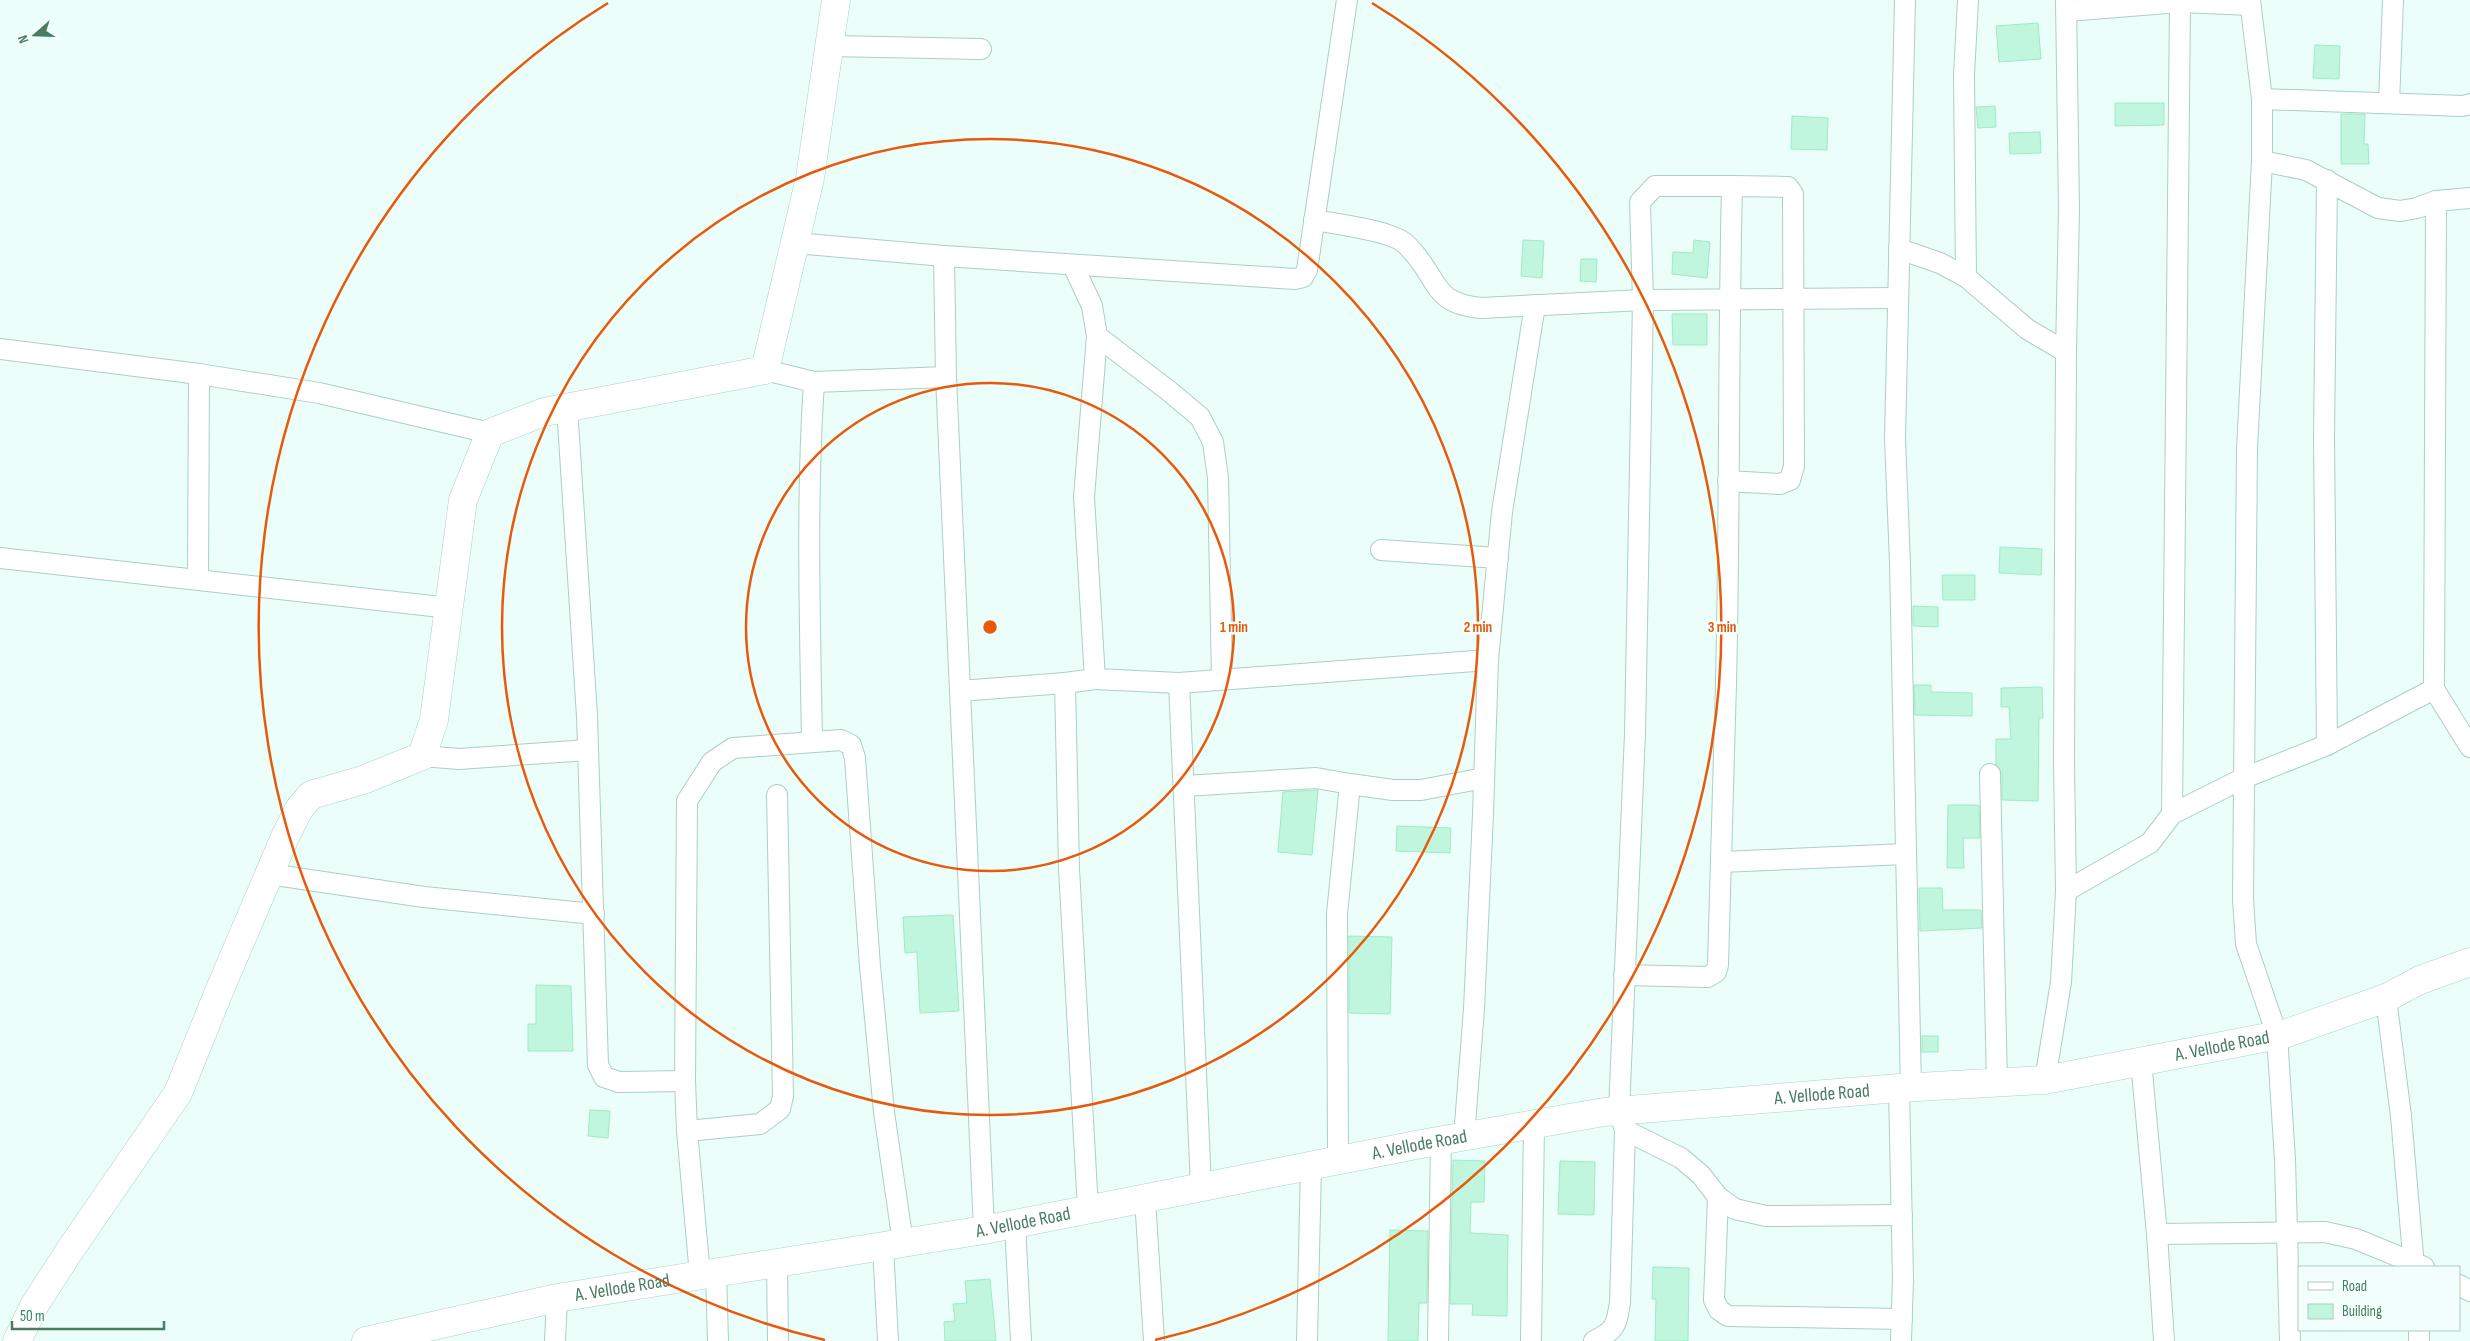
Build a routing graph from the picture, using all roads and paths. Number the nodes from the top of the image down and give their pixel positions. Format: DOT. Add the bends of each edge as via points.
graph roads {
  1 [pos="836,0"];
  2 [pos="1347,0"];
  3 [pos="1905,0"];
  4 [pos="1968,0"];
  5 [pos="2393,0"];
  6 [pos="2180,2"];
  7 [pos="2250,2"];
  8 [pos="2067,6"];
  9 [pos="829,46"];
  10 [pos="981,49"];
  11 [pos="2262,99"];
  12 [pos="2388,103"];
  13 [pos="2470,104"];
  14 [pos="2262,161"];
  15 [pos="2327,180"];
  16 [pos="1732,186"];
  17 [pos="2470,198"];
  18 [pos="2436,201"];
  19 [pos="1314,220"];
  20 [pos="795,243"];
  21 [pos="1899,248"];
  22 [pos="944,256"];
  23 [pos="1073,264"];
  24 [pos="1966,277"];
  25 [pos="1898,298"];
  26 [pos="1794,299"];
  27 [pos="1643,300"];
  28 [pos="1729,300"];
  29 [pos="1535,305"];
  30 [pos="1097,336"];
  31 [pos="0,349"];
  32 [pos="2066,352"];
  33 [pos="765,370"];
  34 [pos="199,374"];
  35 [pos="946,377"];
  36 [pos="814,382"];
  37 [pos="568,407"];
  38 [pos="490,433"];
  39 [pos="1728,481"];
  40 [pos="1381,550"];
  41 [pos="0,558"];
  42 [pos="1498,558"];
  43 [pos="198,579"];
  44 [pos="450,608"];
  45 [pos="1488,660"];
  46 [pos="1222,678"];
  47 [pos="1095,679"];
  48 [pos="1065,683"];
  49 [pos="1180,683"];
  50 [pos="2434,689"];
  51 [pos="960,691"];
  52 [pos="2467,734"];
  53 [pos="812,742"];
  54 [pos="2327,746"];
  55 [pos="588,750"];
  56 [pos="422,756"];
  57 [pos="1990,774"];
  58 [pos="1484,778"];
  59 [pos="2244,778"];
  60 [pos="1350,784"];
  61 [pos="1184,786"];
  62 [pos="777,795"];
  63 [pos="2172,814"];
  64 [pos="1906,854"];
  65 [pos="1721,862"];
  66 [pos="269,874"];
  67 [pos="2066,891"];
  68 [pos="594,914"];
  69 [pos="2470,962"];
  70 [pos="1624,975"];
  71 [pos="2386,998"];
  72 [pos="2277,1035"];
  73 [pos="2141,1061"];
  74 [pos="2045,1080"];
  75 [pos="685,1081"];
  76 [pos="1996,1083"];
  77 [pos="1905,1088"];
  78 [pos="1622,1120"];
  79 [pos="1534,1124"];
  80 [pos="687,1131"];
  81 [pos="1453,1139"];
  82 [pos="1338,1160"];
  83 [pos="1311,1166"];
  84 [pos="1201,1187"];
  85 [pos="1718,1197"];
  86 [pos="1145,1198"];
  87 [pos="1088,1209"];
  88 [pos="1902,1215"];
  89 [pos="1015,1224"];
  90 [pos="984,1230"];
  91 [pos="2157,1234"];
  92 [pos="2286,1234"];
  93 [pos="893,1244"];
  94 [pos="776,1263"];
  95 [pos="2417,1265"];
  96 [pos="708,1274"];
  97 [pos="557,1298"];
  98 [pos="1902,1319"];
  99 [pos="374,1340"];
  100 [pos="17,1341"];
  101 [pos="555,1341"];
  102 [pos="718,1341"];
  103 [pos="778,1341"];
  104 [pos="888,1341"];
  105 [pos="1021,1341"];
  106 [pos="1154,1341"];
  107 [pos="1307,1341"];
  108 [pos="1438,1341"];
  109 [pos="1531,1341"];
  110 [pos="1594,1341"];
  111 [pos="1902,1341"];
  112 [pos="2164,1341"];
  113 [pos="2290,1341"];
  1 -- 9 [label="main road"];
  2 -- 19 [label="street"];
  3 -- 21 [label="street"];
  4 -- 24 [label="street" via="1964,75"];
  5 -- 12 [label="street"];
  6 -- 7 [label="street"];
  6 -- 8 [label="street"];
  6 -- 63 [label="street"];
  7 -- 11 [label="street"];
  8 -- 32 [label="street" via="2069,209"];
  9 -- 10 [label="street"];
  9 -- 20 [label="main road" via="810,178"];
  11 -- 12 [label="street"];
  11 -- 14 [label="street"];
  12 -- 13 [label="street"];
  14 -- 15 [label="street" via="2306,170"];
  14 -- 59 [label="street" via="2247,449"];
  15 -- 18 [label="street" via="2378,208 2400,211"];
  15 -- 54 [label="street" via="2324,437"];
  16 -- 26 [label="street" via="1788,187 1793,194"];
  16 -- 27 [label="street" via="1655,186 1645,195 1640,202"];
  16 -- 28 [label="street"];
  17 -- 18 [label="street"];
  18 -- 50 [label="street"];
  19 -- 23 [label="street" via="1307,270 1303,277 1296,279"];
  19 -- 29 [label="street" via="1374,231 1403,242 1418,258 1440,293 1456,303 1481,308"];
  20 -- 22 [label="street"];
  20 -- 33 [label="main road"];
  21 -- 24 [label="street" via="1940,263"];
  21 -- 25 [label="street"];
  22 -- 23 [label="street"];
  22 -- 35 [label="street"];
  23 -- 30 [label="street" via="1092,306"];
  24 -- 32 [label="street" via="2027,329"];
  25 -- 26 [label="street"];
  25 -- 64 [label="street" via="1895,439"];
  26 -- 28 [label="street"];
  26 -- 39 [label="street" via="1794,466 1790,480 1780,484"];
  27 -- 28 [label="street"];
  27 -- 29 [label="street"];
  27 -- 70 [label="street" via="1635,734"];
  28 -- 39 [label="street"];
  29 -- 42 [label="street" via="1502,512"];
  30 -- 46 [label="street" via="1200,417 1213,442 1218,478"];
  30 -- 47 [label="street" via="1084,496"];
  31 -- 34 [label="street"];
  32 -- 67 [label="street"];
  33 -- 36 [label="street"];
  33 -- 37 [label="main road"];
  34 -- 38 [label="street" via="319,393"];
  34 -- 43 [label="street"];
  35 -- 36 [label="street"];
  35 -- 51 [label="street"];
  36 -- 53 [label="street" via="810,597"];
  37 -- 38 [label="main road" via="544,412"];
  37 -- 55 [label="street"];
  38 -- 44 [label="main road" via="463,500"];
  39 -- 65 [label="street"];
  40 -- 42 [label="street"];
  41 -- 43 [label="street"];
  42 -- 45 [label="street"];
  43 -- 44 [label="street"];
  44 -- 56 [label="main road" via="434,720"];
  45 -- 46 [label="street"];
  45 -- 58 [label="street"];
  46 -- 49 [label="street"];
  47 -- 48 [label="street"];
  47 -- 49 [label="street"];
  48 -- 51 [label="street"];
  48 -- 87 [label="street" via="1069,869"];
  49 -- 61 [label="street"];
  50 -- 52 [label="street"];
  50 -- 54 [label="street"];
  51 -- 90 [label="street"];
  53 -- 75 [label="street" via="733,748 712,762 687,801"];
  53 -- 93 [label="street" via="841,740 852,745 855,758"];
  54 -- 59 [label="street"];
  55 -- 56 [label="street" via="459,758"];
  55 -- 68 [label="street"];
  56 -- 66 [label="main road" via="363,780 311,795 299,809"];
  57 -- 76 [label="street"];
  58 -- 60 [label="street" via="1421,790"];
  58 -- 81 [label="street" via="1474,1009"];
  59 -- 63 [label="street"];
  59 -- 72 [label="street" via="2246,944"];
  60 -- 61 [label="street" via="1316,778"];
  60 -- 82 [label="street" via="1338,914"];
  61 -- 84 [label="street"];
  62 -- 80 [label="street" via="783,1096 780,1109 760,1124"];
  63 -- 67 [label="street" via="2150,843"];
  64 -- 65 [label="street"];
  64 -- 77 [label="street"];
  65 -- 70 [label="street" via="1716,972 1708,976"];
  66 -- 68 [label="street" via="424,897"];
  66 -- 100 [label="main road" via="178,1094 68,1253 34,1306"];
  67 -- 74 [label="street" via="2061,982"];
  68 -- 75 [label="street" via="598,1065 604,1077 619,1082"];
  69 -- 71 [label="main road, A. Vellode Road" via="2420,980"];
  70 -- 78 [label="street"];
  71 -- 72 [label="main road, A. Vellode Road"];
  71 -- 95 [label="street"];
  72 -- 73 [label="main road, A. Vellode Road"];
  72 -- 92 [label="street"];
  73 -- 74 [label="main road, A. Vellode Road"];
  73 -- 91 [label="street"];
  74 -- 76 [label="main road, A. Vellode Road"];
  75 -- 80 [label="street"];
  76 -- 77 [label="main road, A. Vellode Road"];
  77 -- 78 [label="main road, A. Vellode Road"];
  77 -- 88 [label="street"];
  78 -- 79 [label="main road, A. Vellode Road"];
  78 -- 85 [label="street" via="1681,1158 1701,1175"];
  78 -- 110 [label="street" via="1620,1303 1616,1326"];
  79 -- 81 [label="main road, A. Vellode Road"];
  79 -- 109 [label="street"];
  80 -- 96 [label="street"];
  81 -- 82 [label="main road, A. Vellode Road"];
  81 -- 108 [label="street"];
  82 -- 83 [label="main road, A. Vellode Road"];
  83 -- 84 [label="main road, A. Vellode Road"];
  83 -- 107 [label="street"];
  84 -- 86 [label="main road, A. Vellode Road"];
  85 -- 88 [label="street" via="1735,1208 1766,1216"];
  85 -- 98 [label="street" via="1714,1300 1718,1310 1728,1316"];
  86 -- 87 [label="main road, A. Vellode Road"];
  86 -- 106 [label="street"];
  87 -- 89 [label="main road, A. Vellode Road"];
  88 -- 98 [label="street"];
  89 -- 90 [label="main road, A. Vellode Road"];
  89 -- 105 [label="street"];
  90 -- 93 [label="main road, A. Vellode Road"];
  91 -- 92 [label="street"];
  91 -- 112 [label="street"];
  92 -- 95 [label="street" via="2325,1232 2356,1239"];
  92 -- 113 [label="street"];
  93 -- 94 [label="main road, A. Vellode Road"];
  93 -- 104 [label="street"];
  94 -- 96 [label="main road, A. Vellode Road"];
  94 -- 103 [label="street"];
  96 -- 97 [label="main road, A. Vellode Road"];
  96 -- 102 [label="street"];
  97 -- 99 [label="main road, A. Vellode Road"];
  97 -- 101 [label="street"];
  98 -- 111 [label="street"];
}
